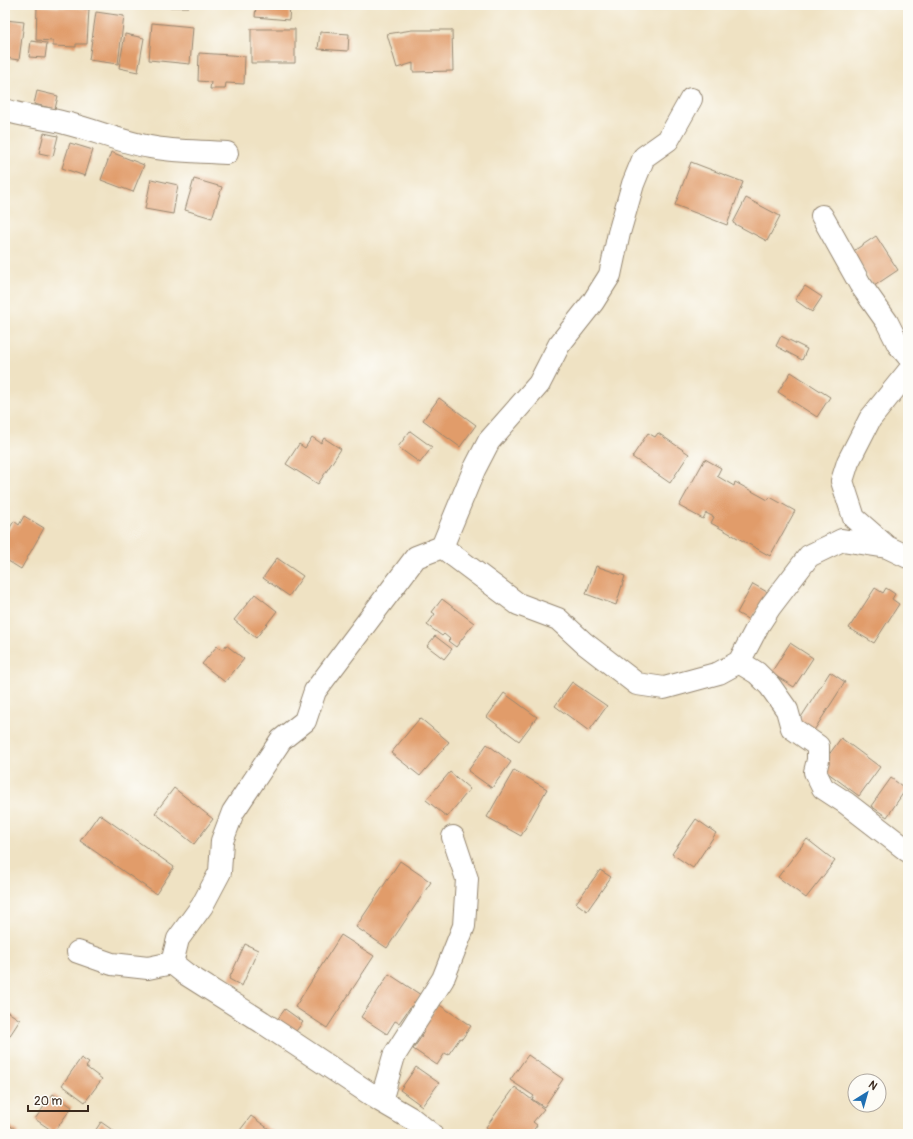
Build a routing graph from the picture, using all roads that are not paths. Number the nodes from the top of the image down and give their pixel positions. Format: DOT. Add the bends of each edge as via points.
graph roads {
  1 [pos="691,99"];
  2 [pos="5,110"];
  3 [pos="227,153"];
  4 [pos="822,216"];
  5 [pos="908,356"];
  6 [pos="908,372"];
  7 [pos="442,547"];
  8 [pos="887,547"];
  9 [pos="908,557"];
  10 [pos="740,662"];
  11 [pos="453,837"];
  12 [pos="908,851"];
  13 [pos="78,952"];
  14 [pos="172,963"];
  15 [pos="380,1101"];
  16 [pos="431,1134"];
  1 -- 7 [label="street" via="668,140 644,157 633,184 610,275 593,302 559,345 539,384 489,441"];
  2 -- 3 [label="street" via="63,122 152,148"];
  4 -- 5 [label="street" via="860,284"];
  6 -- 8 [label="street" via="870,419 848,462 842,481 854,518"];
  7 -- 10 [label="street" via="518,604 558,619 637,684 664,688 719,673"];
  7 -- 14 [label="street" via="416,557 315,691 304,721 281,740 233,812 222,841 220,872 202,906 178,939"];
  8 -- 9 [label="street"];
  8 -- 10 [label="street" via="842,540 809,556 770,607"];
  10 -- 12 [label="street" via="757,673 770,686 787,710 792,728 818,746 815,772 823,788"];
  11 -- 15 [label="street" via="467,879 464,926 443,979 394,1056"];
  13 -- 14 [label="street" via="112,964 148,968"];
  14 -- 15 [label="street"];
  15 -- 16 [label="street" via="412,1119"];
}
